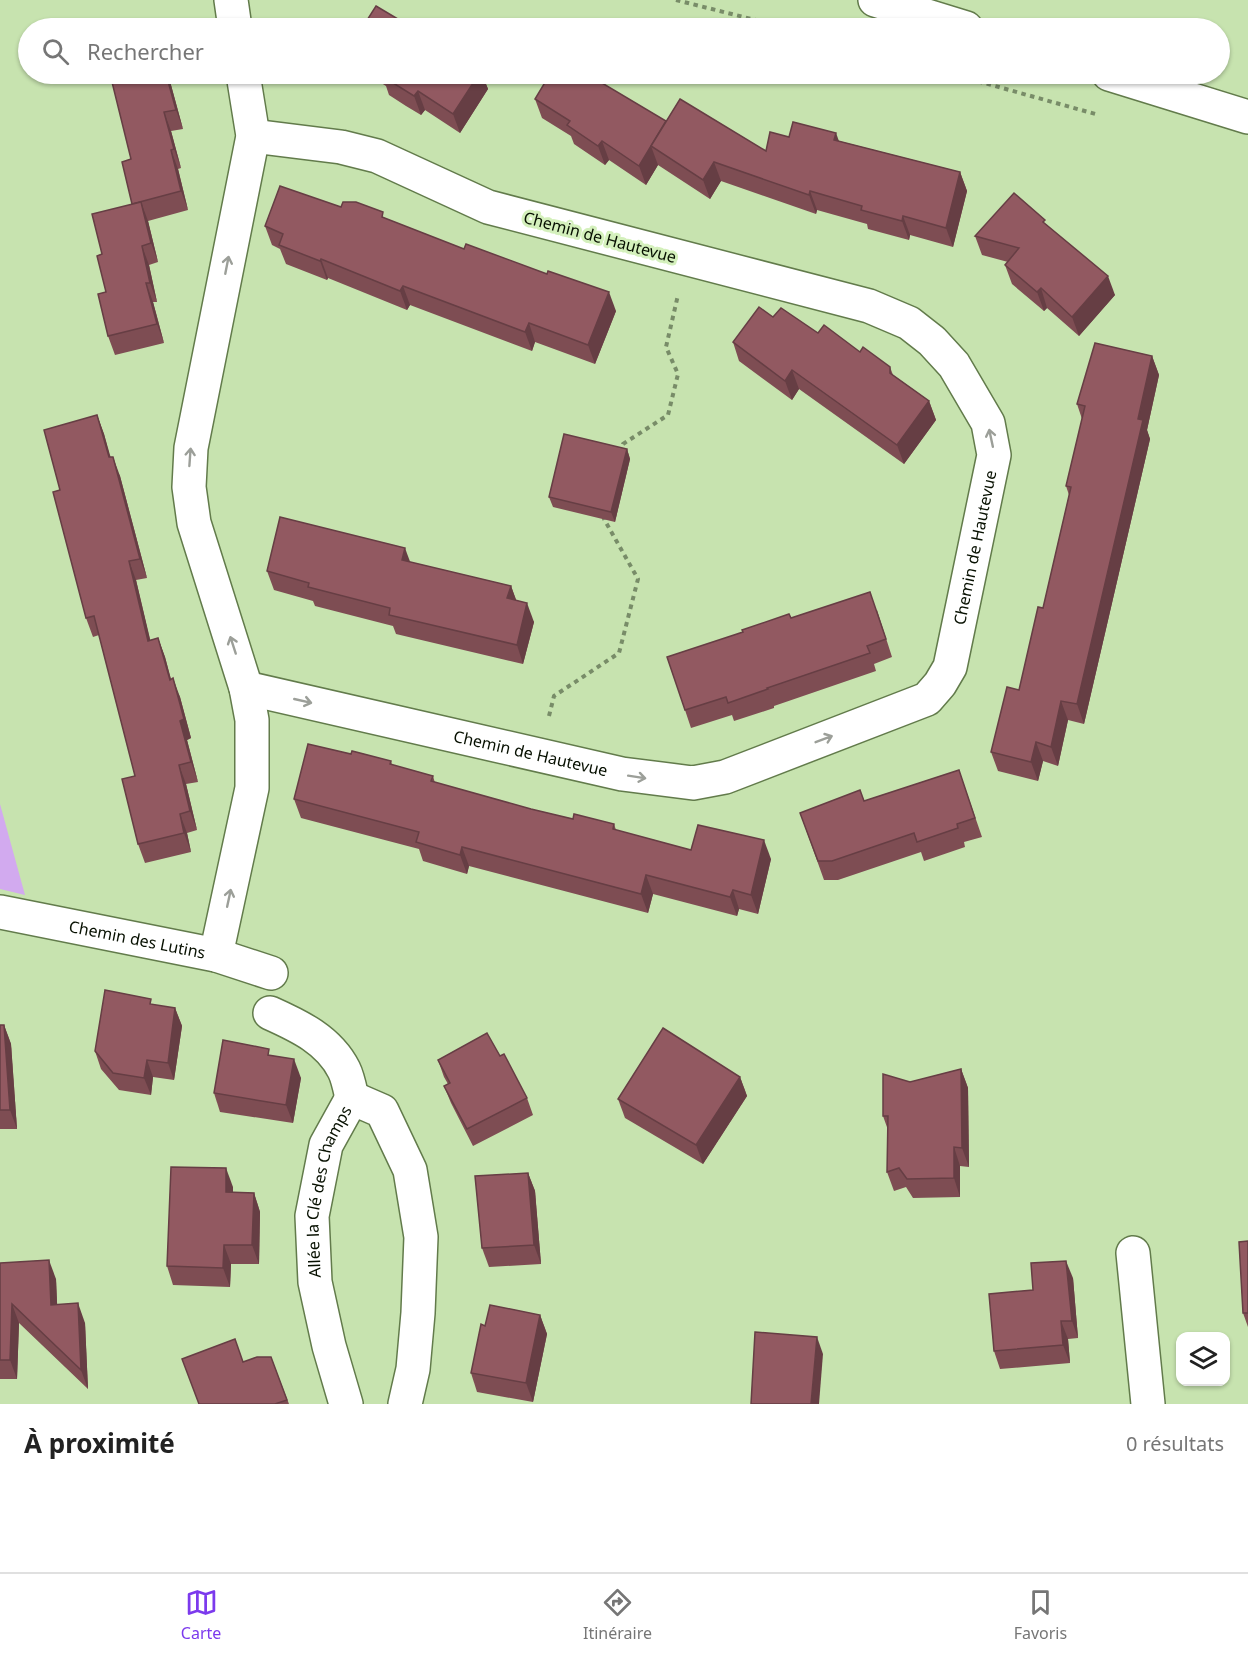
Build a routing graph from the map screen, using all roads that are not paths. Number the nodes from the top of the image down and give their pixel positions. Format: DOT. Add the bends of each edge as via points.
graph roads {
  1 [pos="231,0"];
  2 [pos="875,0"];
  3 [pos="234,18"];
  4 [pos="934,18"];
  5 [pos="245,84"];
  6 [pos="1141,84"];
  7 [pos="1248,117"];
  8 [pos="253,136"];
  9 [pos="246,688"];
  10 [pos="0,912"];
  11 [pos="216,956"];
  12 [pos="271,973"];
  13 [pos="270,1013"];
  14 [pos="352,1098"];
  15 [pos="1133,1253"];
  16 [pos="346,1404"];
  17 [pos="405,1404"];
  18 [pos="1148,1404"];
  1 -- 3 [label="street"];
  2 -- 4 [label="street"];
  5 -- 8 [label="street"];
  6 -- 7 [label="street"];
  9 -- 8 [label="street, one-way" via="194,524 189,487 191,448"];
  9 -- 8 [label="street, Chemin de Hautevue, one-way" via="622,774 693,783 725,777 927,699 940,684 950,667 994,455 988,423 954,366 909,323 869,306 488,207 377,156 341,147"];
  11 -- 9 [label="street, one-way" via="252,788 252,720"];
  10 -- 11 [label="street, Chemin des Lutins"];
  11 -- 12 [label="street, Chemin des Lutins"];
  13 -- 14 [label="street" via="302,1028 332,1050 345,1071"];
  14 -- 16 [label="street, Allée la Clé des Champs" via="326,1145 312,1216 315,1282"];
  14 -- 17 [label="street, Allée la Clé des Champs" via="382,1111 412,1181 421,1237 413,1369"];
  15 -- 18 [label="street"];
}
